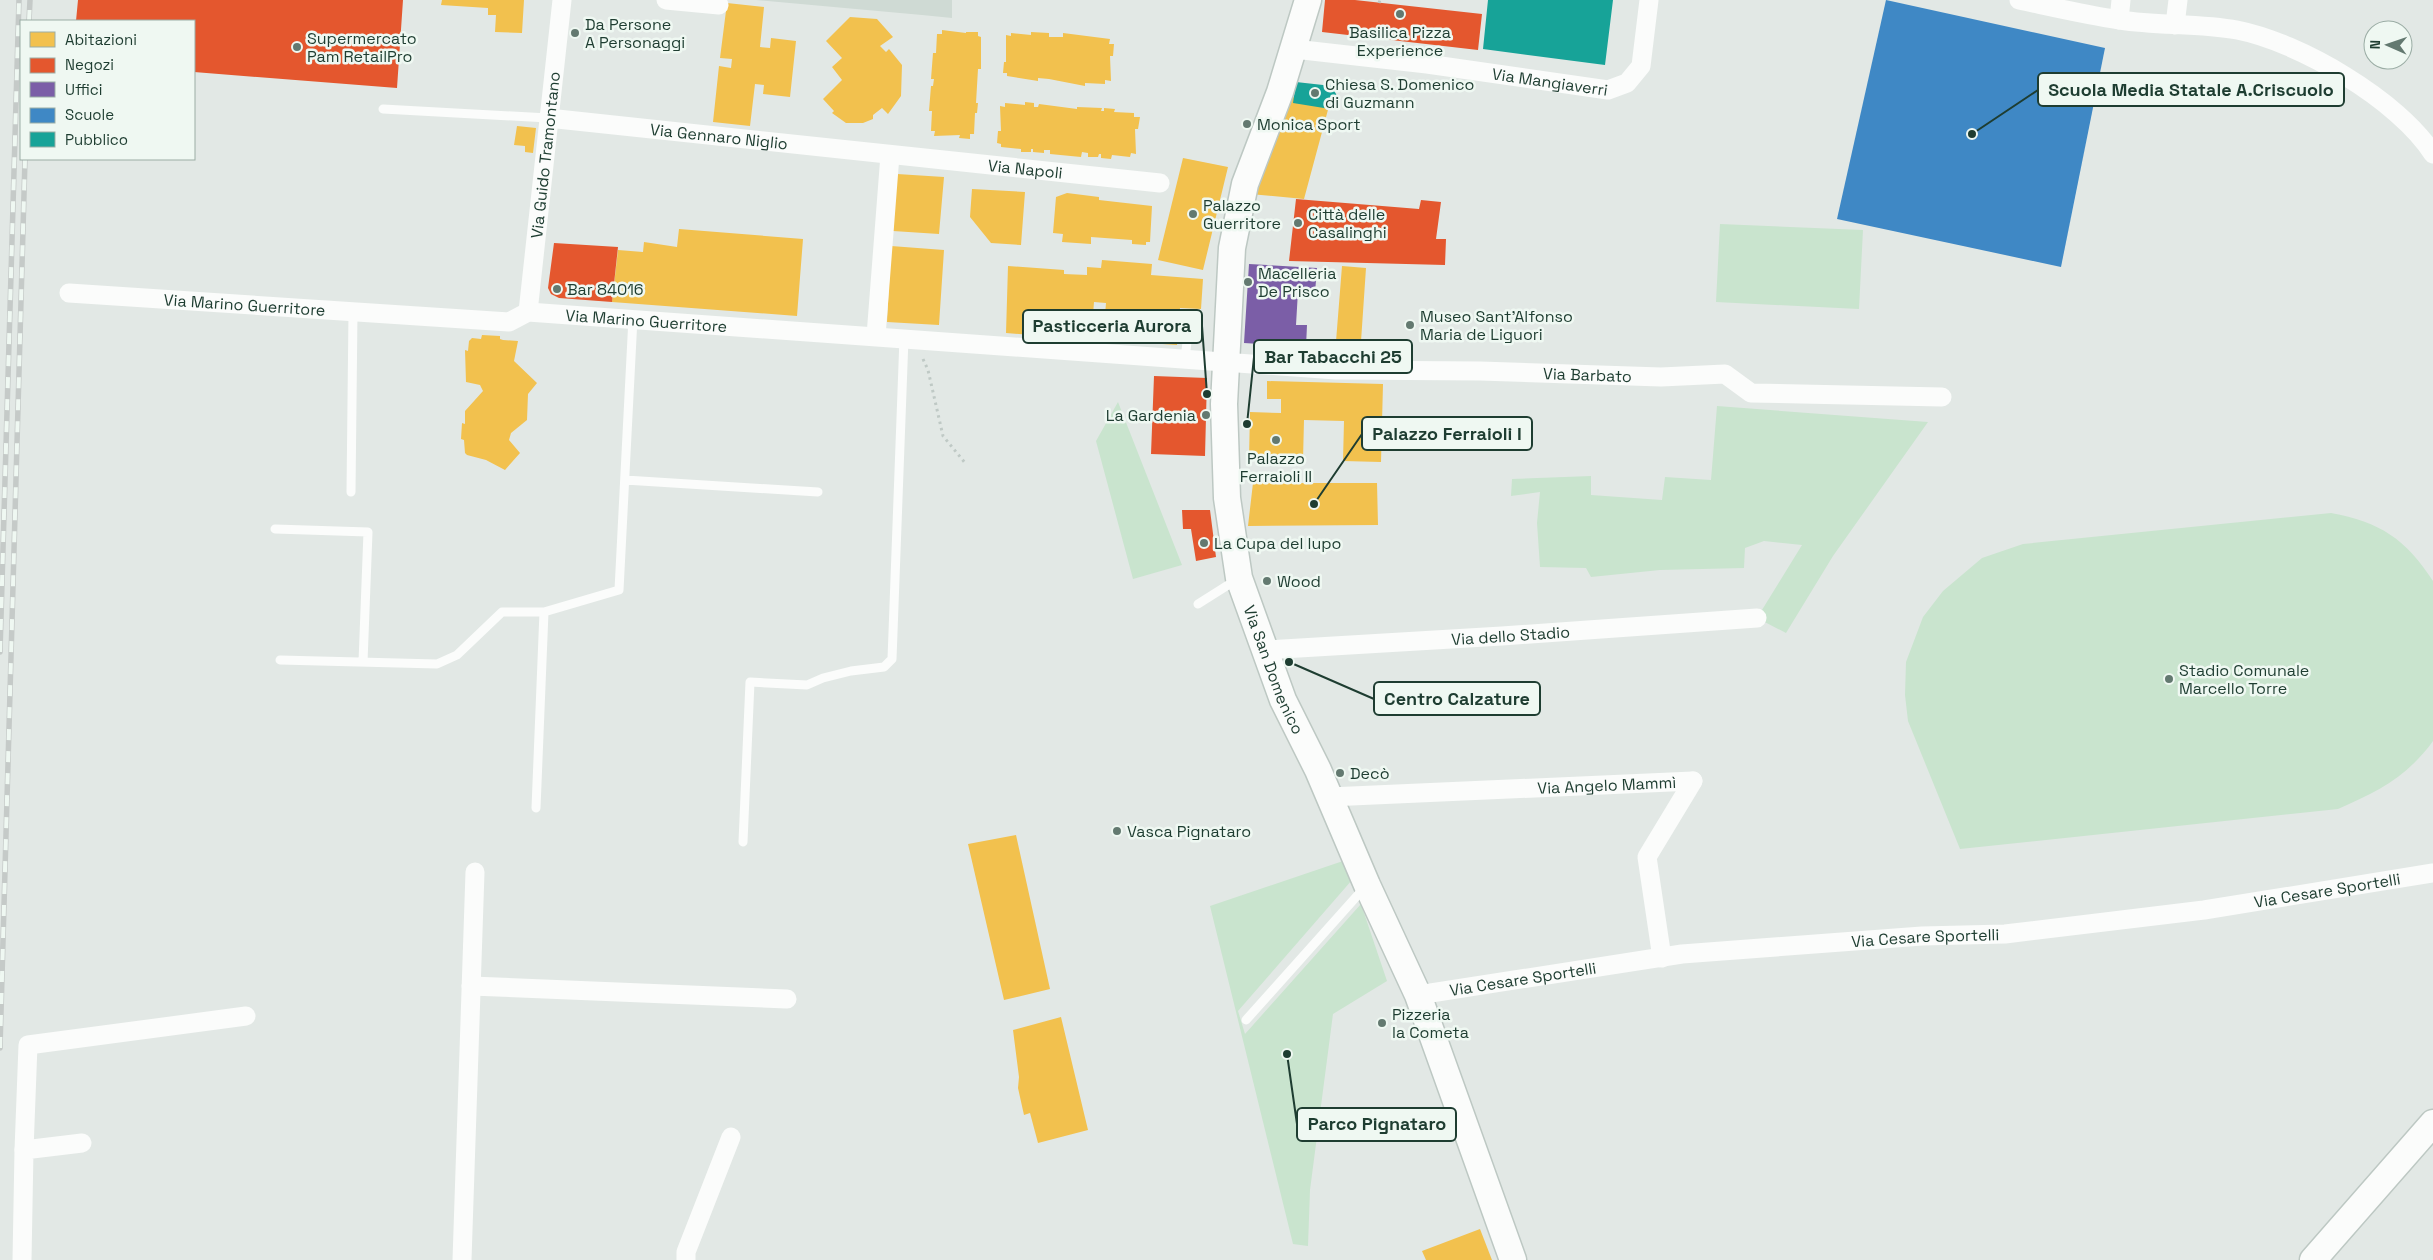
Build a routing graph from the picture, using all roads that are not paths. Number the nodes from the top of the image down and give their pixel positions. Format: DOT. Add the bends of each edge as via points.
graph roads {
  1 [pos="562,0"];
  2 [pos="666,0"];
  3 [pos="1308,0"];
  4 [pos="1648,0"];
  5 [pos="2019,0"];
  6 [pos="2121,0"];
  7 [pos="2178,0"];
  8 [pos="719,5"];
  9 [pos="2120,20"];
  10 [pos="2176,25"];
  11 [pos="1294,49"];
  12 [pos="383,109"];
  13 [pos="548,118"];
  14 [pos="2433,154"];
  15 [pos="890,155"];
  16 [pos="1160,183"];
  17 [pos="69,292"];
  18 [pos="353,312"];
  19 [pos="528,312"];
  20 [pos="633,318"];
  21 [pos="1190,319"];
  22 [pos="876,336"];
  23 [pos="904,338"];
  24 [pos="1185,358"];
  25 [pos="1226,362"];
  26 [pos="1942,397"];
  27 [pos="625,480"];
  28 [pos="351,492"];
  29 [pos="818,492"];
  30 [pos="275,529"];
  31 [pos="1239,578"];
  32 [pos="1198,604"];
  33 [pos="544,612"];
  34 [pos="1757,618"];
  35 [pos="1264,650"];
  36 [pos="280,660"];
  37 [pos="363,662"];
  38 [pos="1329,797"];
  39 [pos="536,808"];
  40 [pos="743,842"];
  41 [pos="475,872"];
  42 [pos="2433,873"];
  43 [pos="1367,885"];
  44 [pos="1662,958"];
  45 [pos="471,986"];
  46 [pos="1418,995"];
  47 [pos="787,999"];
  48 [pos="246,1016"];
  49 [pos="1246,1020"];
  50 [pos="2433,1123"];
  51 [pos="731,1137"];
  52 [pos="82,1143"];
  53 [pos="24,1150"];
  54 [pos="22,1260"];
  55 [pos="462,1260"];
  56 [pos="686,1260"];
  57 [pos="1513,1260"];
  58 [pos="2314,1260"];
  1 -- 13 [label="street, Via Guido Tramontano"];
  2 -- 8 [label="street"];
  3 -- 11 [label="street, Via San Domenico"];
  4 -- 11 [label="street, Via Mangiaverri" via="1641,66 1627,83 1608,90"];
  5 -- 9 [label="street"];
  6 -- 9 [label="street"];
  7 -- 10 [label="street"];
  9 -- 10 [label="street"];
  10 -- 14 [label="street" via="2236,30 2300,51 2365,89 2423,138"];
  11 -- 25 [label="street, Via San Domenico" via="1243,193 1232,248"];
  12 -- 13 [label="lane"];
  13 -- 15 [label="street, Via Gennaro Niglio"];
  13 -- 19 [label="street, Via Guido Tramontano"];
  15 -- 16 [label="street, Via Napoli"];
  15 -- 22 [label="street"];
  17 -- 18 [label="street, Via Marino Guerritore"];
  18 -- 19 [label="street, Via Marino Guerritore" via="509,322"];
  18 -- 28 [label="lane"];
  19 -- 20 [label="street, Via Marino Guerritore"];
  20 -- 22 [label="street, Via Marino Guerritore"];
  20 -- 27 [label="lane"];
  21 -- 24 [label="lane"];
  22 -- 23 [label="street, Via Marino Guerritore"];
  23 -- 24 [label="street, Via Marino Guerritore"];
  23 -- 40 [label="lane" via="892,659 884,667 851,671 807,685 750,682"];
  24 -- 25 [label="street, Via Marino Guerritore"];
  25 -- 26 [label="street, Via Barbato" via="1336,370 1661,377 1725,374 1751,393"];
  25 -- 31 [label="street, Via San Domenico" via="1227,498"];
  27 -- 29 [label="lane"];
  27 -- 33 [label="lane" via="619,590"];
  30 -- 37 [label="lane" via="368,532"];
  31 -- 32 [label="lane"];
  31 -- 35 [label="street, Via San Domenico"];
  33 -- 37 [label="lane" via="502,612 457,655 437,664"];
  33 -- 39 [label="lane"];
  34 -- 35 [label="street, Via dello Stadio"];
  35 -- 38 [label="street, Via San Domenico" via="1283,700"];
  36 -- 37 [label="lane"];
  38 -- 43 [label="street, Via San Domenico"];
  38 -- 44 [label="street, Via Angelo Mammì" via="1693,781 1646,857"];
  41 -- 45 [label="street"];
  42 -- 44 [label="street, Via Cesare Sportelli" via="2204,910 2005,934 1922,936"];
  43 -- 46 [label="street, Via San Domenico"];
  43 -- 49 [label="lane"];
  44 -- 46 [label="street, Via Cesare Sportelli"];
  45 -- 47 [label="street"];
  45 -- 55 [label="street"];
  46 -- 57 [label="street, Via San Domenico"];
  48 -- 53 [label="street" via="28,1045"];
  50 -- 58 [label="street"];
  51 -- 56 [label="street" via="686,1252"];
  52 -- 53 [label="street"];
  53 -- 54 [label="street"];
}
